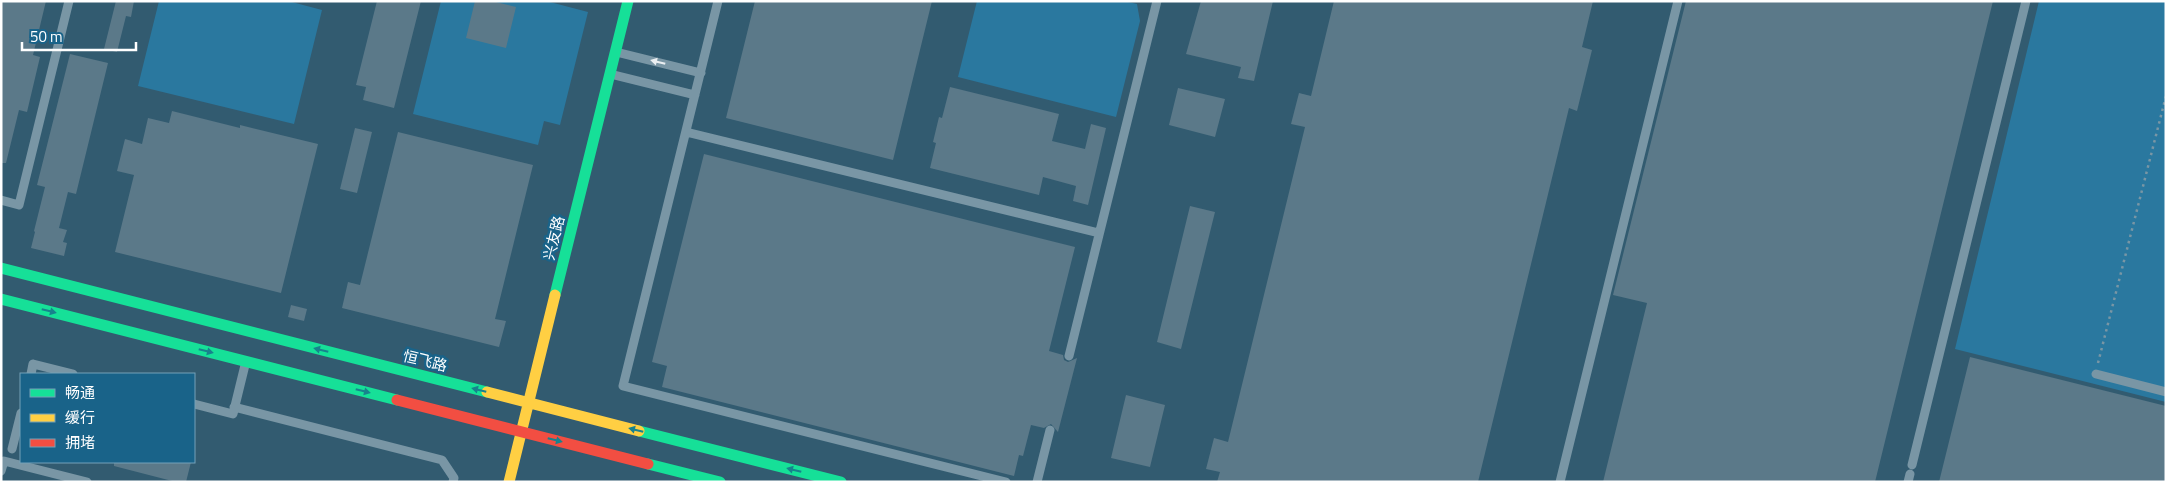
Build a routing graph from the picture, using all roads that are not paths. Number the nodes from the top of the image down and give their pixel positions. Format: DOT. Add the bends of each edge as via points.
graph roads {
  1 [pos="69,1"];
  2 [pos="628,1"];
  3 [pos="718,1"];
  4 [pos="1156,1"];
  5 [pos="1678,1"];
  6 [pos="2026,1"];
  7 [pos="615,51"];
  8 [pos="701,73"];
  9 [pos="610,74"];
  10 [pos="695,95"];
  11 [pos="686,132"];
  12 [pos="1,200"];
  13 [pos="1099,233"];
  14 [pos="1,268"];
  15 [pos="1,299"];
  16 [pos="1069,356"];
  17 [pos="246,361"];
  18 [pos="31,373"];
  19 [pos="69,373"];
  20 [pos="2096,374"];
  21 [pos="2166,392"];
  22 [pos="529,403"];
  23 [pos="195,404"];
  24 [pos="234,408"];
  25 [pos="20,417"];
  26 [pos="1050,430"];
  27 [pos="521,432"];
  28 [pos="12,449"];
  29 [pos="1,471"];
  30 [pos="1910,473"];
  31 [pos="87,482"];
  32 [pos="453,482"];
  33 [pos="509,482"];
  34 [pos="720,482"];
  35 [pos="841,482"];
  36 [pos="1006,482"];
  37 [pos="1037,482"];
  38 [pos="1560,482"];
  1 -- 12 [label="lane" via="19,204"];
  2 -- 7 [label="main road, 兴友路"];
  3 -- 8 [label="lane"];
  4 -- 13 [label="lane"];
  5 -- 38 [label="lane"];
  6 -- 30 [label="lane"];
  8 -- 7 [label="lane, one-way"];
  7 -- 9 [label="main road, 兴友路"];
  8 -- 10 [label="lane"];
  9 -- 10 [label="lane"];
  9 -- 22 [label="main road, 兴友路"];
  10 -- 11 [label="lane"];
  11 -- 13 [label="lane"];
  11 -- 36 [label="lane" via="623,386"];
  13 -- 16 [label="lane"];
  22 -- 14 [label="main road, 恒飞路, one-way"];
  15 -- 17 [label="main road, one-way"];
  17 -- 24 [label="lane"];
  17 -- 27 [label="main road, one-way"];
  18 -- 19 [label="lane" via="33,364"];
  20 -- 21 [label="lane"];
  22 -- 27 [label="main road, 兴友路"];
  35 -- 22 [label="main road, 恒飞路, one-way"];
  23 -- 24 [label="lane" via="233,414"];
  24 -- 32 [label="lane" via="442,460 454,478"];
  25 -- 28 [label="lane"];
  26 -- 37 [label="lane"];
  27 -- 33 [label="main road, 兴友路"];
  27 -- 34 [label="main road, one-way"];
  29 -- 31 [label="lane" via="4,462"];
}
